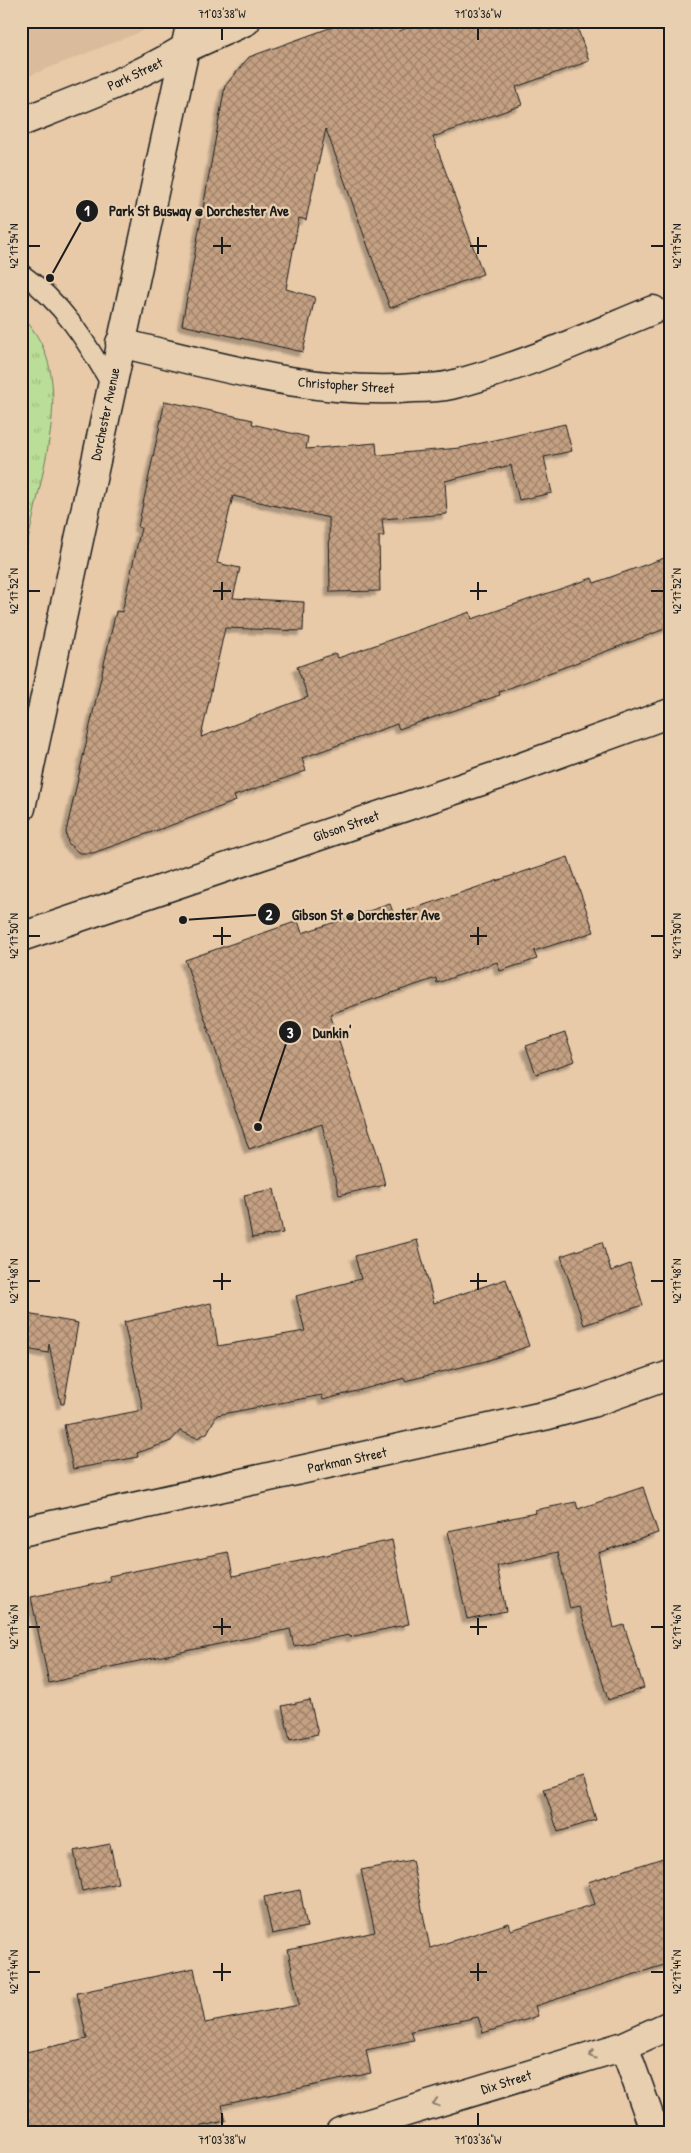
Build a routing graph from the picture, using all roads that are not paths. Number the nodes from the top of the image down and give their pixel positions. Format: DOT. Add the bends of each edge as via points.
graph roads {
  1 [pos="190,21"];
  2 [pos="246,21"];
  3 [pos="184,49"];
  4 [pos="21,122"];
  5 [pos="21,273"];
  6 [pos="653,310"];
  7 [pos="120,343"];
  8 [pos="111,385"];
  9 [pos="670,713"];
  10 [pos="21,808"];
  11 [pos="21,937"];
  12 [pos="670,1375"];
  13 [pos="21,1532"];
  14 [pos="670,2025"];
  15 [pos="624,2046"];
  16 [pos="340,2132"];
  17 [pos="655,2132"];
  1 -- 3 [label="street, Dorchester Avenue"];
  2 -- 3 [label="street, Park Street"];
  3 -- 4 [label="street, Park Street" via="121,82"];
  3 -- 7 [label="street, Dorchester Avenue"];
  5 -- 8 [label="lane" via="47,294 76,326"];
  6 -- 7 [label="street, Christopher Street" via="450,386 386,391 276,378"];
  7 -- 8 [label="street, Dorchester Avenue"];
  8 -- 10 [label="street, Dorchester Avenue"];
  9 -- 11 [label="street, Gibson Street" via="505,773"];
  12 -- 13 [label="street, Parkman Street" via="548,1415"];
  14 -- 15 [label="street, Dix Street"];
  15 -- 16 [label="street, Dix Street, one-way"];
  15 -- 17 [label="street"];
}
